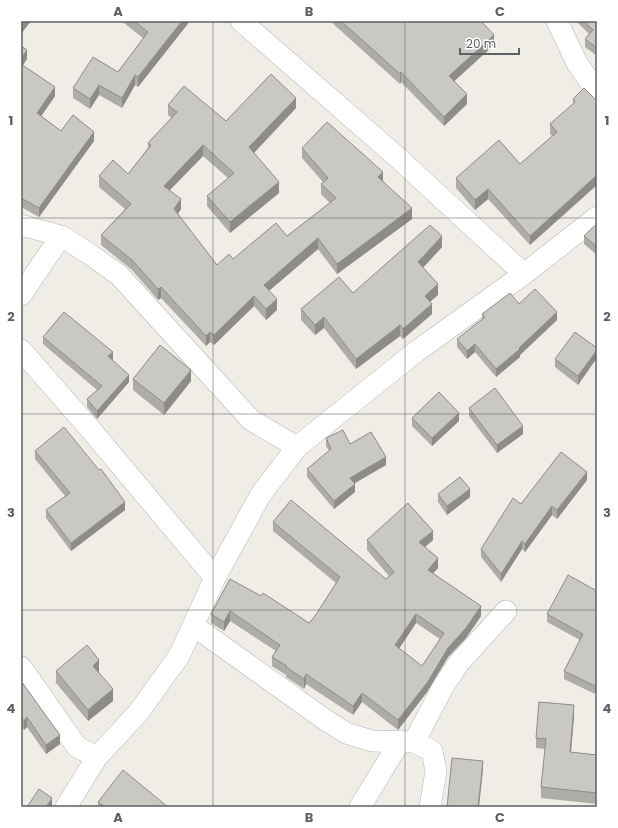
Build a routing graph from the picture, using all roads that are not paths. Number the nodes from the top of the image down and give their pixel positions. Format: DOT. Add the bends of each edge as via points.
graph roads {
  1 [pos="241,21"];
  2 [pos="557,21"];
  3 [pos="597,92"];
  4 [pos="597,217"];
  5 [pos="21,225"];
  6 [pos="61,236"];
  7 [pos="524,274"];
  8 [pos="21,295"];
  9 [pos="21,350"];
  10 [pos="297,447"];
  11 [pos="215,578"];
  12 [pos="506,610"];
  13 [pos="194,626"];
  14 [pos="21,667"];
  15 [pos="407,742"];
  16 [pos="97,757"];
  17 [pos="66,807"];
  18 [pos="360,807"];
  19 [pos="430,807"];
  1 -- 7 [label="street" via="396,156"];
  2 -- 3 [label="street" via="577,63"];
  4 -- 7 [label="street"];
  5 -- 6 [label="street"];
  6 -- 8 [label="street"];
  6 -- 10 [label="street" via="118,275 251,420"];
  7 -- 10 [label="street" via="417,351"];
  9 -- 11 [label="street"];
  10 -- 11 [label="street" via="261,494"];
  11 -- 13 [label="street"];
  12 -- 15 [label="street" via="458,664"];
  13 -- 15 [label="street" via="346,733 372,741"];
  13 -- 16 [label="street" via="179,656 138,713"];
  14 -- 16 [label="street" via="78,747"];
  15 -- 18 [label="street"];
  15 -- 19 [label="street" via="432,751 436,771"];
  16 -- 17 [label="street"];
}
